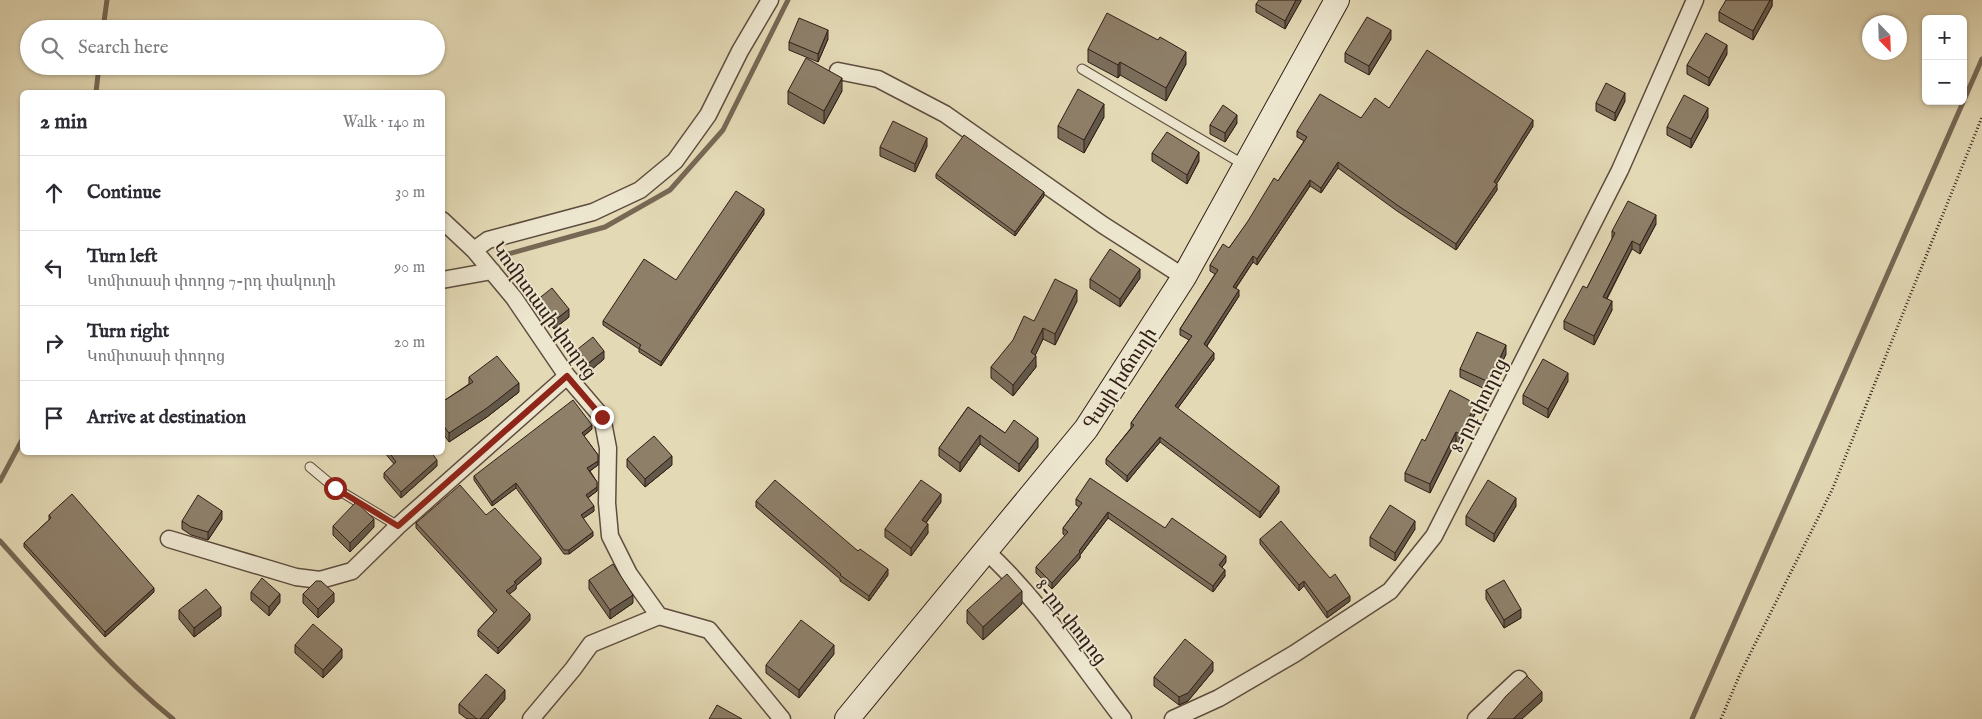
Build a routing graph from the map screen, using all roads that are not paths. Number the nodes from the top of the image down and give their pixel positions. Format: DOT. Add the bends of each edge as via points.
graph roads {
  1 [pos="770,0"];
  2 [pos="1337,0"];
  3 [pos="1695,0"];
  4 [pos="1082,69"];
  5 [pos="838,71"];
  6 [pos="1246,166"];
  7 [pos="445,223"];
  8 [pos="474,250"];
  9 [pos="492,271"];
  10 [pos="1184,277"];
  11 [pos="445,279"];
  12 [pos="567,376"];
  13 [pos="310,467"];
  14 [pos="398,526"];
  15 [pos="169,539"];
  16 [pos="986,552"];
  17 [pos="659,616"];
  18 [pos="1519,678"];
  19 [pos="531,719"];
  20 [pos="782,719"];
  21 [pos="847,719"];
  22 [pos="1123,719"];
  23 [pos="1173,719"];
  24 [pos="1476,719"];
  1 -- 8 [label="street, Կոմիտասի փողոց" via="708,115 675,160 640,190 594,212 488,240"];
  2 -- 6 [label="main road, Գայի խճուղի"];
  3 -- 23 [label="street, 8-րդ փողոց" via="1620,170 1434,536 1390,592 1244,684"];
  4 -- 6 [label="lane"];
  5 -- 10 [label="street" via="878,79 945,114 1103,225"];
  6 -- 10 [label="main road, Գայի խճուղի"];
  7 -- 8 [label="street"];
  8 -- 9 [label="street, Կոմիտասի փողոց"];
  9 -- 11 [label="street"];
  9 -- 12 [label="street, Կոմիտասի փողոց"];
  10 -- 16 [label="main road, Գայի խճուղի" via="1086,429"];
  12 -- 14 [label="street"];
  12 -- 17 [label="street, Կոմիտասի փողոց" via="602,417 608,448 606,503 610,536 629,574"];
  13 -- 14 [label="lane" via="335,488"];
  14 -- 15 [label="street" via="352,571 320,580 296,577"];
  16 -- 21 [label="main road, Գայի խճուղի"];
  16 -- 22 [label="street, 8-րդ փողոց" via="1030,598"];
  17 -- 19 [label="street" via="591,644"];
  17 -- 20 [label="street" via="709,630"];
  18 -- 24 [label="street"];
}
